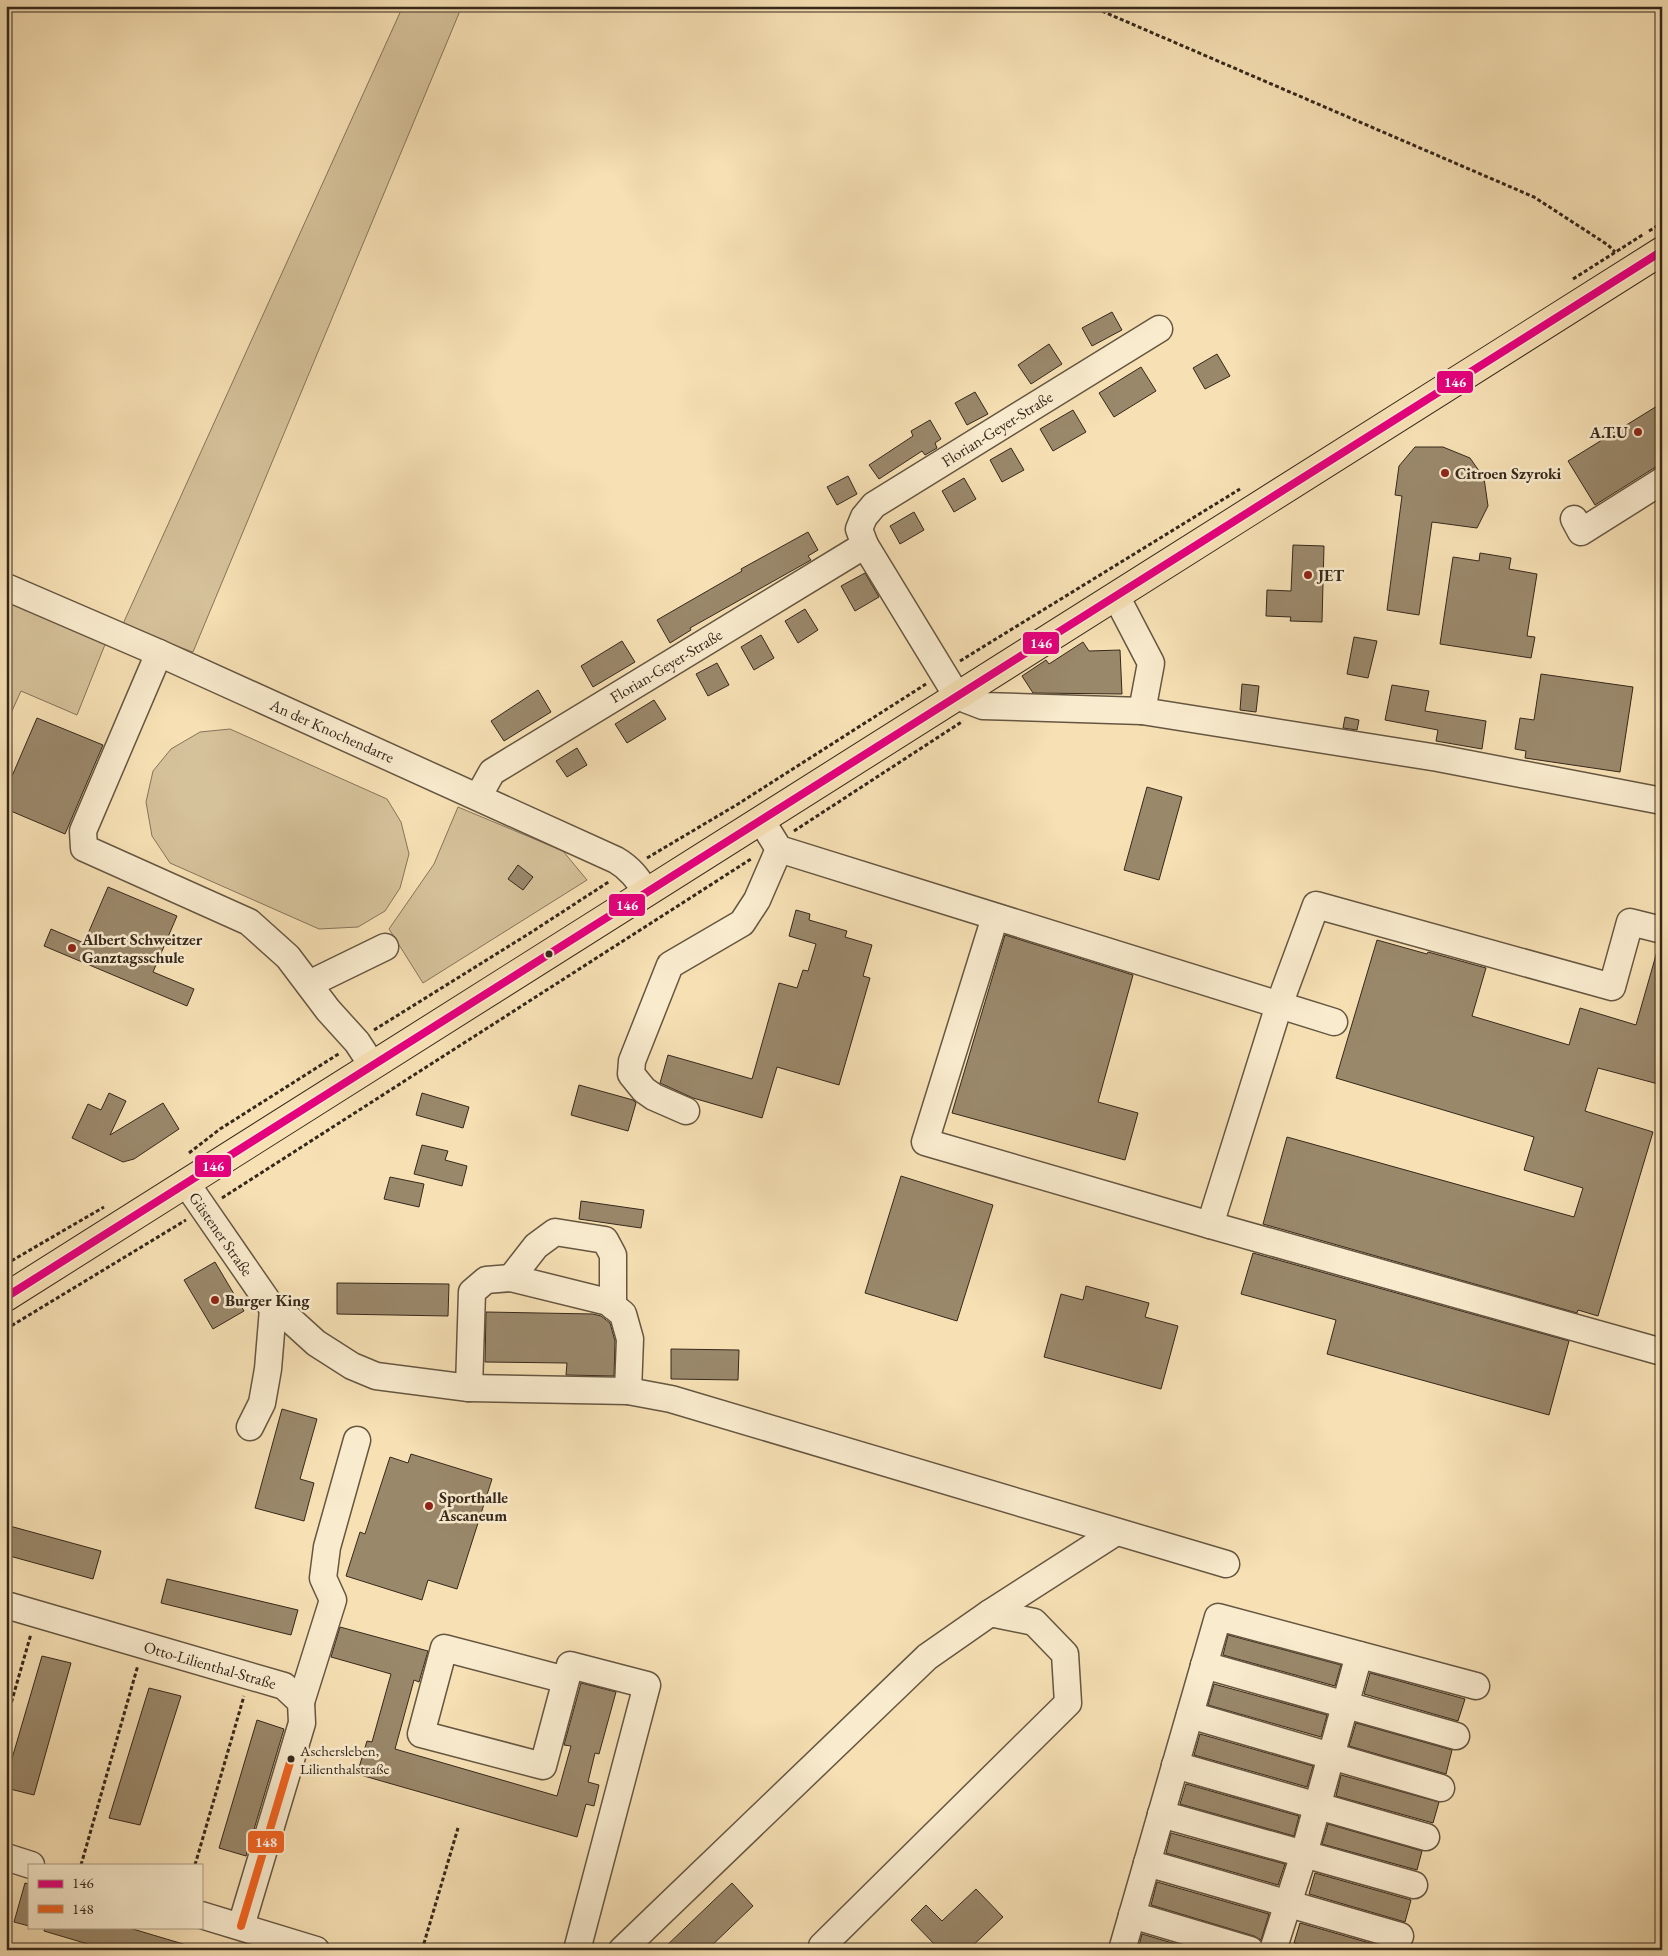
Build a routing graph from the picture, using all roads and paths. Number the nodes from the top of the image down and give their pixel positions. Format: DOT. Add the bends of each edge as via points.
graph roads {
  1 [pos="1090,6"];
  2 [pos="1662,223"];
  3 [pos="1614,251"];
  4 [pos="1662,252"];
  5 [pos="1634,269"];
  6 [pos="1572,279"];
  7 [pos="1159,329"];
  8 [pos="1662,481"];
  9 [pos="1241,488"];
  10 [pos="1574,520"];
  11 [pos="865,545"];
  12 [pos="6,587"];
  13 [pos="1116,596"];
  14 [pos="159,653"];
  15 [pos="950,685"];
  16 [pos="983,706"];
  17 [pos="1142,711"];
  18 [pos="478,797"];
  19 [pos="1662,801"];
  20 [pos="761,820"];
  21 [pos="777,846"];
  22 [pos="629,869"];
  23 [pos="646,892"];
  24 [pos="995,917"];
  25 [pos="1662,930"];
  26 [pos="385,947"];
  27 [pos="309,984"];
  28 [pos="1279,1005"];
  29 [pos="1334,1022"];
  30 [pos="357,1042"];
  31 [pos="372,1065"];
  32 [pos="686,1111"];
  33 [pos="184,1171"];
  34 [pos="110,1203"];
  35 [pos="203,1210"];
  36 [pos="1210,1225"];
  37 [pos="6,1264"];
  38 [pos="511,1278"];
  39 [pos="6,1297"];
  40 [pos="613,1306"];
  41 [pos="273,1309"];
  42 [pos="6,1330"];
  43 [pos="1662,1352"];
  44 [pos="469,1388"];
  45 [pos="628,1391"];
  46 [pos="250,1427"];
  47 [pos="357,1440"];
  48 [pos="1116,1532"];
  49 [pos="1226,1564"];
  50 [pos="6,1605"];
  51 [pos="990,1613"];
  52 [pos="36,1614"];
  53 [pos="143,1645"];
  54 [pos="1359,1655"];
  55 [pos="1204,1665"];
  56 [pos="249,1676"];
  57 [pos="566,1680"];
  58 [pos="1476,1686"];
  59 [pos="300,1702"];
  60 [pos="1346,1706"];
  61 [pos="1190,1714"];
  62 [pos="6,1721"];
  63 [pos="1456,1736"];
  64 [pos="1331,1756"];
  65 [pos="1175,1765"];
  66 [pos="1440,1788"];
  67 [pos="1317,1806"];
  68 [pos="1161,1814"];
  69 [pos="458,1828"];
  70 [pos="1426,1837"];
  71 [pos="1304,1854"];
  72 [pos="1147,1863"];
  73 [pos="81,1864"];
  74 [pos="195,1864"];
  75 [pos="1414,1885"];
  76 [pos="1288,1904"];
  77 [pos="202,1915"];
  78 [pos="1132,1916"];
  79 [pos="241,1926"];
  80 [pos="1400,1936"];
  81 [pos="822,1946"];
  82 [pos="316,1950"];
  83 [pos="422,1950"];
  84 [pos="577,1950"];
  85 [pos="622,1950"];
  86 [pos="1122,1950"];
  87 [pos="1250,1950"];
  88 [pos="1273,1950"];
  1 -- 3 [label="path" via="1534,197"];
  2 -- 3 [label="path"];
  3 -- 5 [label="path"];
  3 -- 6 [label="path"];
  4 -- 5 [label="main road, Güstener Straße"];
  5 -- 13 [label="main road, Güstener Straße"];
  7 -- 11 [label="street, Florian-Geyer-Straße" via="874,505 859,529"];
  8 -- 10 [label="street" via="1581,532"];
  9 -- 15 [label="path" via="990,641"];
  11 -- 15 [label="street, Florian-Geyer-Straße"];
  11 -- 18 [label="street, Florian-Geyer-Straße" via="492,772"];
  12 -- 14 [label="street, An der Knochendarre"];
  13 -- 15 [label="main road, Güstener Straße"];
  13 -- 17 [label="street" via="1151,663"];
  14 -- 18 [label="street, An der Knochendarre"];
  14 -- 27 [label="street" via="83,831 84,848 249,922 288,958"];
  15 -- 16 [label="street"];
  15 -- 20 [label="main road, Güstener Straße"];
  15 -- 22 [label="path"];
  16 -- 17 [label="street"];
  16 -- 21 [label="path"];
  17 -- 19 [label="street" via="1438,758"];
  18 -- 22 [label="street, An der Knochendarre" via="616,860"];
  20 -- 21 [label="street"];
  20 -- 23 [label="main road, Güstener Straße"];
  21 -- 24 [label="street"];
  21 -- 32 [label="street" via="757,900 742,923 670,965 632,1061 631,1074 644,1090"];
  21 -- 35 [label="path"];
  22 -- 23 [label="street, An der Knochendarre"];
  22 -- 30 [label="path"];
  23 -- 31 [label="main road, Güstener Straße"];
  24 -- 28 [label="street"];
  24 -- 36 [label="street" via="925,1142"];
  25 -- 28 [label="street" via="1630,922 1612,987 1316,905"];
  26 -- 27 [label="street"];
  27 -- 30 [label="street"];
  28 -- 29 [label="street"];
  28 -- 36 [label="street"];
  30 -- 31 [label="street"];
  30 -- 33 [label="path" via="220,1129"];
  31 -- 33 [label="main road, Güstener Straße"];
  33 -- 35 [label="street, Güstener Straße"];
  33 -- 39 [label="main road, Güstener Straße"];
  34 -- 37 [label="path"];
  35 -- 41 [label="street, Güstener Straße"];
  35 -- 42 [label="path"];
  36 -- 43 [label="street"];
  38 -- 40 [label="street" via="608,1302"];
  38 -- 40 [label="street" via="536,1246 555,1232 604,1240 613,1256"];
  38 -- 44 [label="street" via="486,1280 472,1292"];
  40 -- 45 [label="street" via="623,1314 630,1339"];
  41 -- 44 [label="street" via="284,1313 323,1348 376,1376"];
  41 -- 46 [label="street" via="262,1404"];
  44 -- 45 [label="street"];
  45 -- 48 [label="street" via="671,1400"];
  47 -- 59 [label="street" via="327,1547 323,1578 333,1600"];
  48 -- 49 [label="street"];
  48 -- 51 [label="street"];
  50 -- 52 [label="street, Otto-Lilienthal-Straße"];
  51 -- 81 [label="street" via="1034,1622 1065,1654 1068,1703"];
  51 -- 85 [label="street" via="927,1656"];
  52 -- 53 [label="street, Otto-Lilienthal-Straße"];
  52 -- 62 [label="path"];
  53 -- 56 [label="street, Otto-Lilienthal-Straße"];
  53 -- 73 [label="path"];
  54 -- 55 [label="street" via="1218,1617"];
  54 -- 58 [label="street"];
  54 -- 60 [label="street"];
  55 -- 60 [label="street"];
  55 -- 61 [label="street"];
  56 -- 59 [label="street, Otto-Lilienthal-Straße" via="284,1686"];
  56 -- 74 [label="path"];
  57 -- 57 [label="street" via="543,1766 421,1734 444,1648"];
  57 -- 84 [label="street" via="570,1665 647,1686"];
  59 -- 79 [label="street" via="302,1723"];
  60 -- 63 [label="street"];
  60 -- 64 [label="street"];
  61 -- 64 [label="street"];
  61 -- 65 [label="street"];
  64 -- 66 [label="street"];
  64 -- 67 [label="street"];
  65 -- 67 [label="street"];
  65 -- 68 [label="street"];
  67 -- 70 [label="street"];
  67 -- 71 [label="street"];
  68 -- 71 [label="street"];
  68 -- 72 [label="street"];
  69 -- 83 [label="path"];
  71 -- 75 [label="street"];
  71 -- 76 [label="street"];
  72 -- 76 [label="street"];
  72 -- 78 [label="street"];
  76 -- 80 [label="street"];
  76 -- 88 [label="street"];
  77 -- 79 [label="street"];
  78 -- 86 [label="street"];
  78 -- 87 [label="street"];
  79 -- 82 [label="street"];
}
